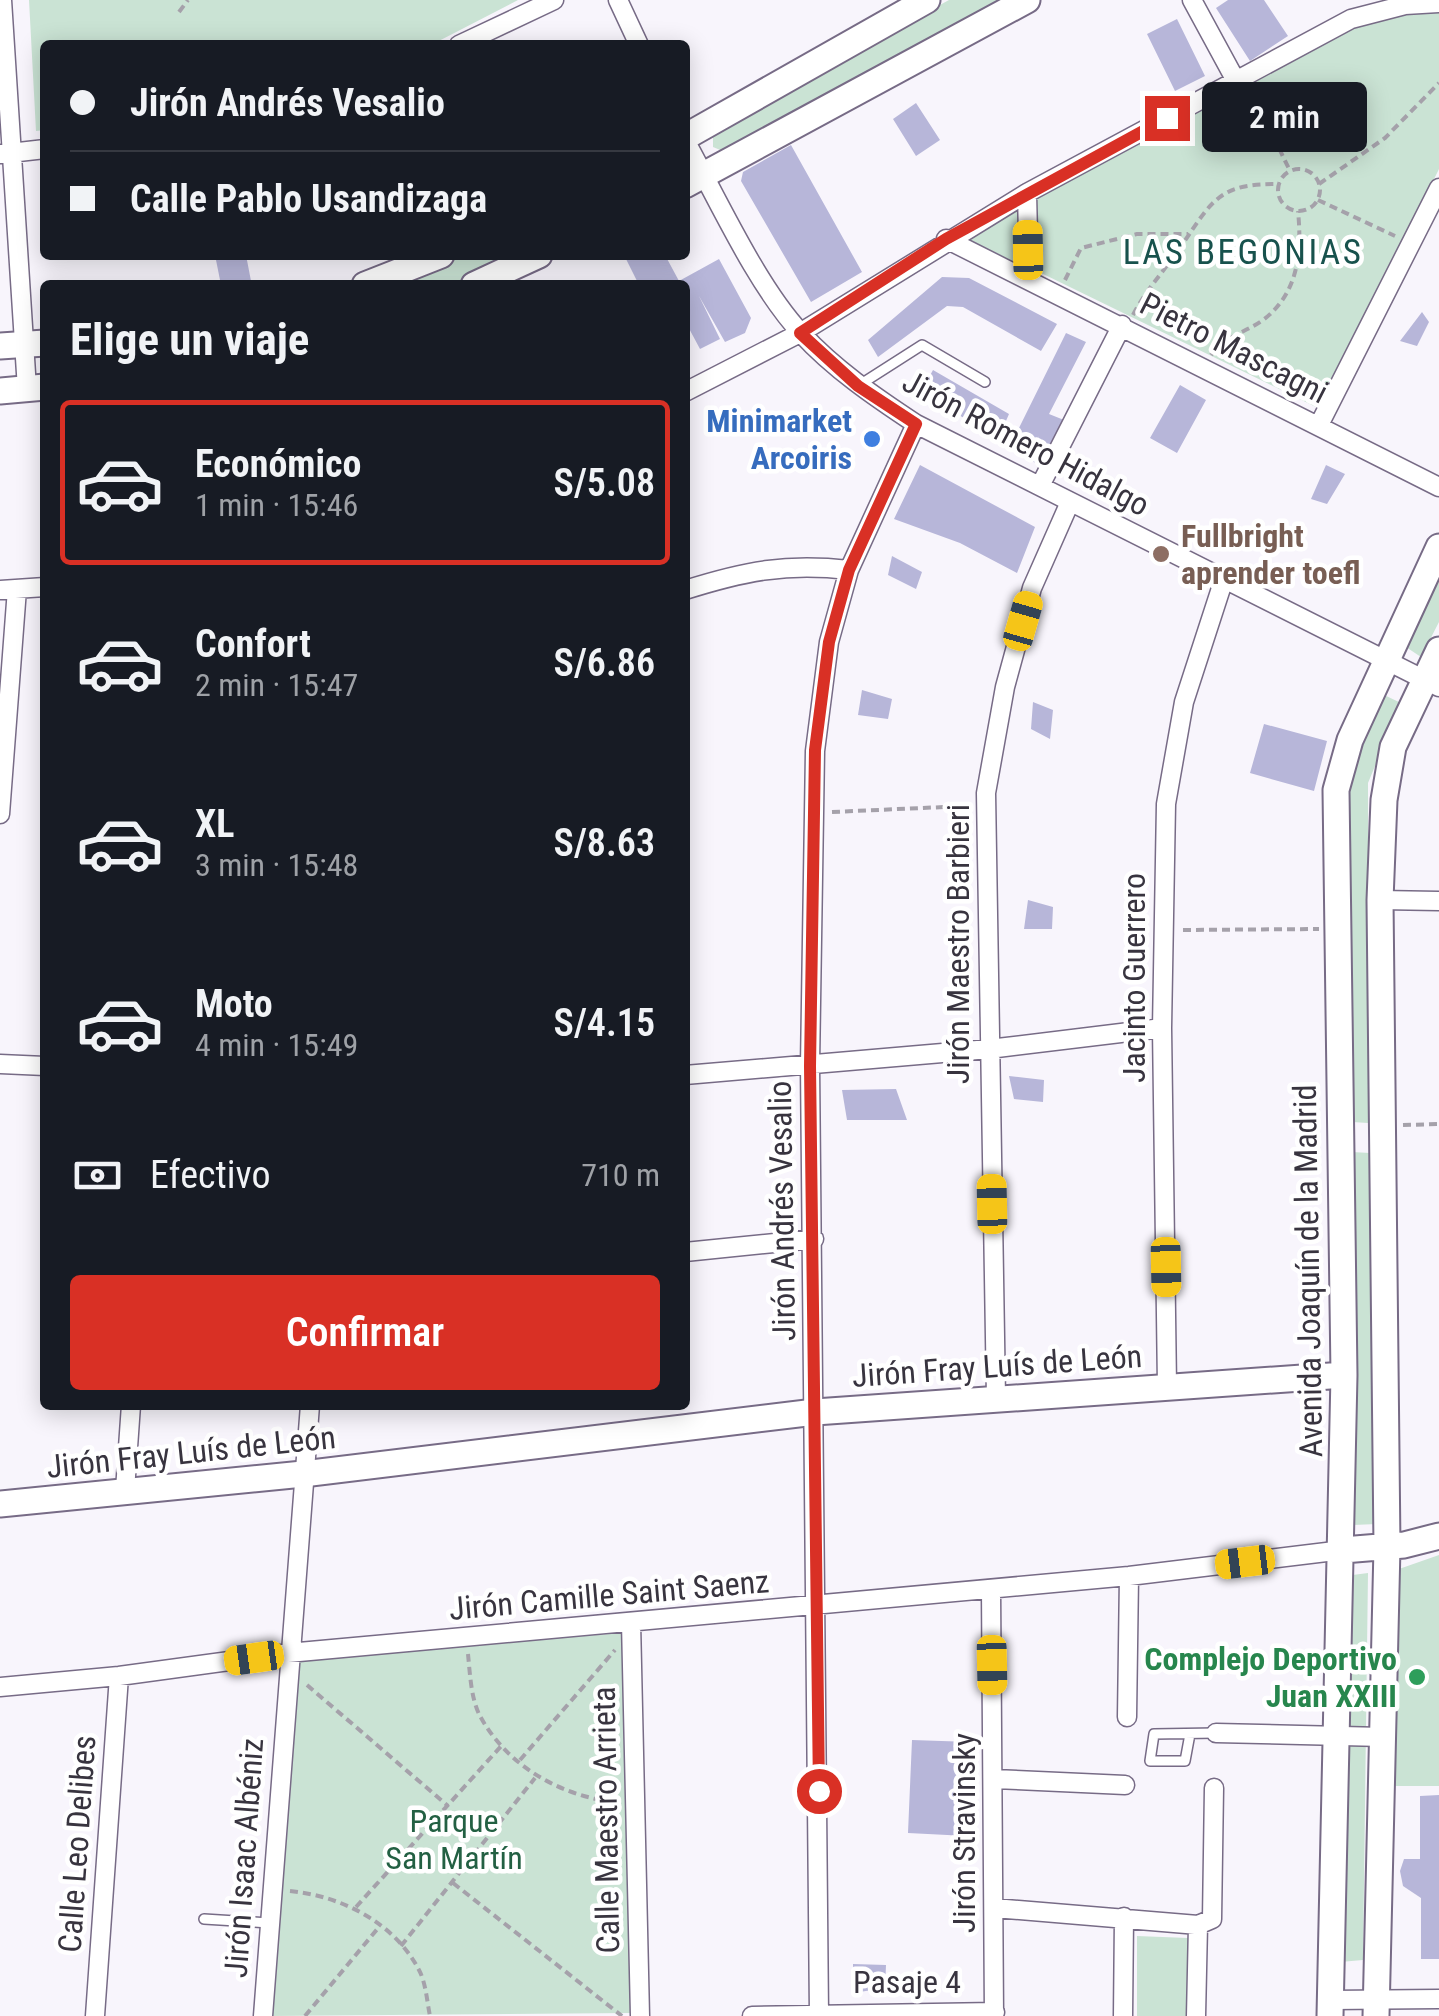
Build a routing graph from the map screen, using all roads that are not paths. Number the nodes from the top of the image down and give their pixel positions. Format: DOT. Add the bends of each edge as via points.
graph roads {
  1 [pos="2,0"];
  2 [pos="554,0"];
  3 [pos="618,0"];
  4 [pos="927,0"];
  5 [pos="1028,0"];
  6 [pos="1192,0"];
  7 [pos="1439,4"];
  8 [pos="470,40"];
  9 [pos="638,40"];
  10 [pos="1242,82"];
  11 [pos="690,135"];
  12 [pos="40,150"];
  13 [pos="5,154"];
  14 [pos="695,180"];
  15 [pos="1439,188"];
  16 [pos="1027,193"];
  17 [pos="946,239"];
  18 [pos="428,260"];
  19 [pos="527,260"];
  20 [pos="1029,278"];
  21 [pos="378,280"];
  22 [pos="485,280"];
  23 [pos="1124,326"];
  24 [pos="800,333"];
  25 [pos="23,344"];
  26 [pos="985,382"];
  27 [pos="858,386"];
  28 [pos="36,388"];
  29 [pos="690,389"];
  30 [pos="0,391"];
  31 [pos="916,424"];
  32 [pos="1319,425"];
  33 [pos="1041,484"];
  34 [pos="1439,487"];
  35 [pos="1070,502"];
  36 [pos="1439,547"];
  37 [pos="849,570"];
  38 [pos="1224,579"];
  39 [pos="40,586"];
  40 [pos="690,588"];
  41 [pos="8,589"];
  42 [pos="1439,650"];
  43 [pos="1384,659"];
  44 [pos="1432,683"];
  45 [pos="0,814"];
  46 [pos="1380,900"];
  47 [pos="1439,902"];
  48 [pos="1162,1028"];
  49 [pos="988,1049"];
  50 [pos="0,1064"];
  51 [pos="40,1066"];
  52 [pos="810,1066"];
  53 [pos="690,1075"];
  54 [pos="1383,1134"];
  55 [pos="1339,1141"];
  56 [pos="814,1239"];
  57 [pos="690,1251"];
  58 [pos="1344,1375"];
  59 [pos="1167,1386"];
  60 [pos="996,1398"];
  61 [pos="131,1410"];
  62 [pos="309,1410"];
  63 [pos="815,1412"];
  64 [pos="303,1474"];
  65 [pos="125,1490"];
  66 [pos="0,1504"];
  67 [pos="1439,1536"];
  68 [pos="1387,1548"];
  69 [pos="1342,1550"];
  70 [pos="1129,1576"];
  71 [pos="991,1589"];
  72 [pos="818,1607"];
  73 [pos="631,1627"];
  74 [pos="288,1660"];
  75 [pos="119,1676"];
  76 [pos="0,1686"];
  77 [pos="1127,1717"];
  78 [pos="1216,1733"];
  79 [pos="1190,1734"];
  80 [pos="1336,1736"];
  81 [pos="1383,1737"];
  82 [pos="994,1779"];
  83 [pos="1125,1786"];
  84 [pos="1214,1788"];
  85 [pos="994,1908"];
  86 [pos="1124,1917"];
  87 [pos="204,1918"];
  88 [pos="269,1922"];
  89 [pos="1198,1925"];
  90 [pos="1439,1998"];
  91 [pos="1330,2008"];
  92 [pos="1376,2008"];
  93 [pos="819,2014"];
  94 [pos="995,2014"];
  95 [pos="95,2016"];
  96 [pos="263,2016"];
  97 [pos="640,2016"];
  98 [pos="752,2016"];
  99 [pos="1122,2016"];
  100 [pos="1196,2016"];
  1 -- 13 [label="street"];
  2 -- 8 [label="street"];
  3 -- 9 [label="street"];
  4 -- 11 [label="street"];
  5 -- 14 [label="street"];
  6 -- 10 [label="street"];
  7 -- 10 [label="street" via="1351,20"];
  10 -- 16 [label="street"];
  12 -- 13 [label="street"];
  13 -- 25 [label="street"];
  14 -- 24 [label="street, Jirón Romero Hidalgo"];
  15 -- 32 [label="street"];
  16 -- 17 [label="street"];
  16 -- 20 [label="street"];
  17 -- 20 [label="street, Pietro Mascagni"];
  17 -- 24 [label="street"];
  18 -- 21 [label="street"];
  19 -- 22 [label="street"];
  20 -- 23 [label="street, Pietro Mascagni"];
  23 -- 32 [label="street, Pietro Mascagni"];
  23 -- 33 [label="street"];
  24 -- 27 [label="street, Jirón Romero Hidalgo"];
  24 -- 29 [label="street"];
  25 -- 28 [label="street"];
  26 -- 27 [label="lane" via="922,346"];
  27 -- 31 [label="street, Jirón Romero Hidalgo"];
  28 -- 30 [label="street"];
  31 -- 33 [label="street, Jirón Romero Hidalgo"];
  31 -- 37 [label="street, Jirón Andrés Vesalio"];
  32 -- 34 [label="street, Pietro Mascagni"];
  33 -- 35 [label="street, Jirón Romero Hidalgo"];
  35 -- 38 [label="street, Jirón Romero Hidalgo"];
  35 -- 49 [label="street, Jirón Maestro Barbieri" via="1032,588 1009,670 986,805"];
  36 -- 43 [label="street, Avenida Joaquín de la Madrid"];
  37 -- 40 [label="street" via="795,564"];
  37 -- 52 [label="street, Jirón Andrés Vesalio" via="829,642 812,812"];
  38 -- 43 [label="street, Jirón Romero Hidalgo"];
  38 -- 48 [label="street, Jacinto Guerrero" via="1184,702 1166,804"];
  39 -- 41 [label="street"];
  41 -- 45 [label="street"];
  42 -- 44 [label="street"];
  43 -- 44 [label="street, Jirón Romero Hidalgo"];
  43 -- 55 [label="street, Avenida Joaquín de la Madrid" via="1336,790"];
  44 -- 46 [label="street" via="1393,747"];
  46 -- 47 [label="street"];
  46 -- 54 [label="street"];
  48 -- 49 [label="street"];
  48 -- 59 [label="street, Jacinto Guerrero"];
  49 -- 52 [label="street"];
  49 -- 60 [label="street, Jirón Maestro Barbieri"];
  50 -- 51 [label="street"];
  52 -- 53 [label="street"];
  52 -- 56 [label="street, Jirón Andrés Vesalio"];
  54 -- 55 [label="street"];
  54 -- 68 [label="street"];
  55 -- 58 [label="street, Avenida Joaquín de la Madrid"];
  56 -- 57 [label="street"];
  56 -- 63 [label="street, Jirón Andrés Vesalio"];
  58 -- 59 [label="street, Jirón Fray Luís de León"];
  58 -- 69 [label="street, Avenida Joaquín de la Madrid"];
  59 -- 60 [label="street, Jirón Fray Luís de León"];
  60 -- 63 [label="street, Jirón Fray Luís de León"];
  61 -- 65 [label="street"];
  62 -- 64 [label="street, Jirón Isaac Albéniz"];
  63 -- 64 [label="street, Jirón Fray Luís de León"];
  63 -- 72 [label="street, Jirón Andrés Vesalio"];
  64 -- 65 [label="street, Jirón Fray Luís de León"];
  64 -- 74 [label="street, Jirón Isaac Albéniz"];
  65 -- 66 [label="street, Jirón Fray Luís de León"];
  67 -- 68 [label="street"];
  68 -- 69 [label="street"];
  68 -- 81 [label="street"];
  69 -- 70 [label="street, Jirón Camille Saint Saenz"];
  69 -- 80 [label="street, Avenida Joaquín de la Madrid"];
  70 -- 71 [label="street, Jirón Camille Saint Saenz"];
  70 -- 77 [label="street"];
  71 -- 72 [label="street, Jirón Camille Saint Saenz"];
  71 -- 82 [label="street, Jirón Stravinsky"];
  72 -- 73 [label="street, Jirón Camille Saint Saenz"];
  72 -- 93 [label="street, Jirón Andrés Vesalio"];
  73 -- 74 [label="street, Jirón Camille Saint Saenz" via="467,1636"];
  73 -- 97 [label="street, Calle Maestro Arrieta"];
  74 -- 75 [label="street, Jirón Camille Saint Saenz"];
  74 -- 88 [label="street, Jirón Isaac Albéniz"];
  75 -- 76 [label="street, Jirón Camille Saint Saenz"];
  75 -- 95 [label="street, Calle Leo Delibes"];
  78 -- 79 [label="lane"];
  78 -- 80 [label="street"];
  79 -- 79 [label="lane" via="1152,1735 1150,1762 1185,1761"];
  80 -- 81 [label="street"];
  80 -- 91 [label="street, Avenida Joaquín de la Madrid"];
  81 -- 92 [label="street"];
  82 -- 83 [label="street"];
  82 -- 85 [label="street, Jirón Stravinsky"];
  84 -- 89 [label="street" via="1212,1919"];
  85 -- 86 [label="street"];
  85 -- 94 [label="street, Jirón Stravinsky"];
  86 -- 89 [label="street"];
  86 -- 99 [label="street"];
  87 -- 88 [label="lane"];
  88 -- 96 [label="street, Jirón Isaac Albéniz"];
  89 -- 100 [label="street"];
  90 -- 92 [label="street"];
  91 -- 92 [label="street"];
  93 -- 94 [label="street, Pasaje 4"];
  93 -- 98 [label="street, Pasaje 4"];
}
